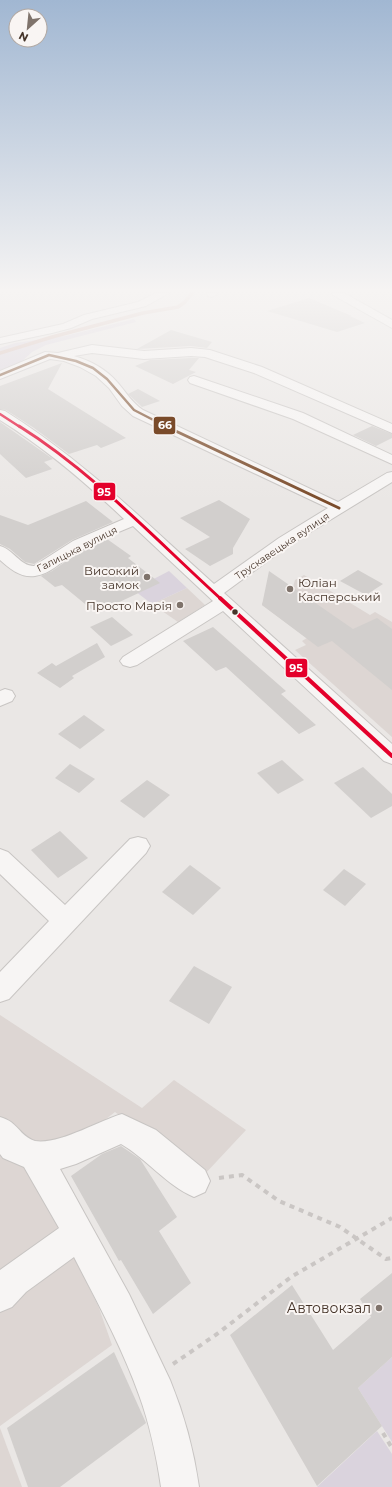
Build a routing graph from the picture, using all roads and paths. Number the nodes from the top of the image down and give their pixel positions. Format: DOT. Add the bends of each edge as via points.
graph roads {
  1 [pos="31,362"];
  2 [pos="79,362"];
  3 [pos="237,362"];
  4 [pos="0,375"];
  5 [pos="194,380"];
  6 [pos="0,414"];
  7 [pos="392,429"];
  8 [pos="392,460"];
  9 [pos="388,483"];
  10 [pos="339,508"];
  11 [pos="135,520"];
  12 [pos="0,551"];
  13 [pos="219,597"];
  14 [pos="130,661"];
  15 [pos="392,756"];
  16 [pos="138,846"];
  17 [pos="0,859"];
  18 [pos="65,921"];
  19 [pos="0,990"];
  20 [pos="12,1148"];
  21 [pos="194,1181"];
  22 [pos="392,1218"];
  23 [pos="79,1233"];
  24 [pos="356,1239"];
  25 [pos="392,1258"];
  26 [pos="0,1294"];
  27 [pos="152,1380"];
  28 [pos="383,1433"];
  29 [pos="392,1448"];
  30 [pos="180,1487"];
  1 -- 4 [label="street"];
  2 -- 10 [label="street" via="103,375 114,386 120,398 138,413"];
  3 -- 7 [label="street"];
  5 -- 8 [label="street" via="298,416"];
  6 -- 11 [label="street" via="45,442"];
  9 -- 10 [label="street, Трускавецька вулиця"];
  10 -- 13 [label="street, Трускавецька вулиця" via="285,541"];
  11 -- 12 [label="street, Галицька вулиця" via="62,554 40,570 24,570"];
  11 -- 13 [label="street"];
  13 -- 14 [label="street, Трускавецька вулиця"];
  13 -- 15 [label="street"];
  16 -- 18 [label="street"];
  17 -- 18 [label="street"];
  18 -- 19 [label="street"];
  20 -- 21 [label="street" via="58,1154 122,1129 145,1141"];
  20 -- 23 [label="street" via="44,1170"];
  21 -- 24 [label="path" via="242,1175 279,1201 340,1227"];
  22 -- 24 [label="path"];
  23 -- 26 [label="street" via="14,1280"];
  23 -- 27 [label="street"];
  24 -- 25 [label="path" via="386,1259"];
  24 -- 27 [label="path" via="291,1277"];
  27 -- 30 [label="street" via="158,1393 177,1464"];
  28 -- 29 [label="path"];
}
